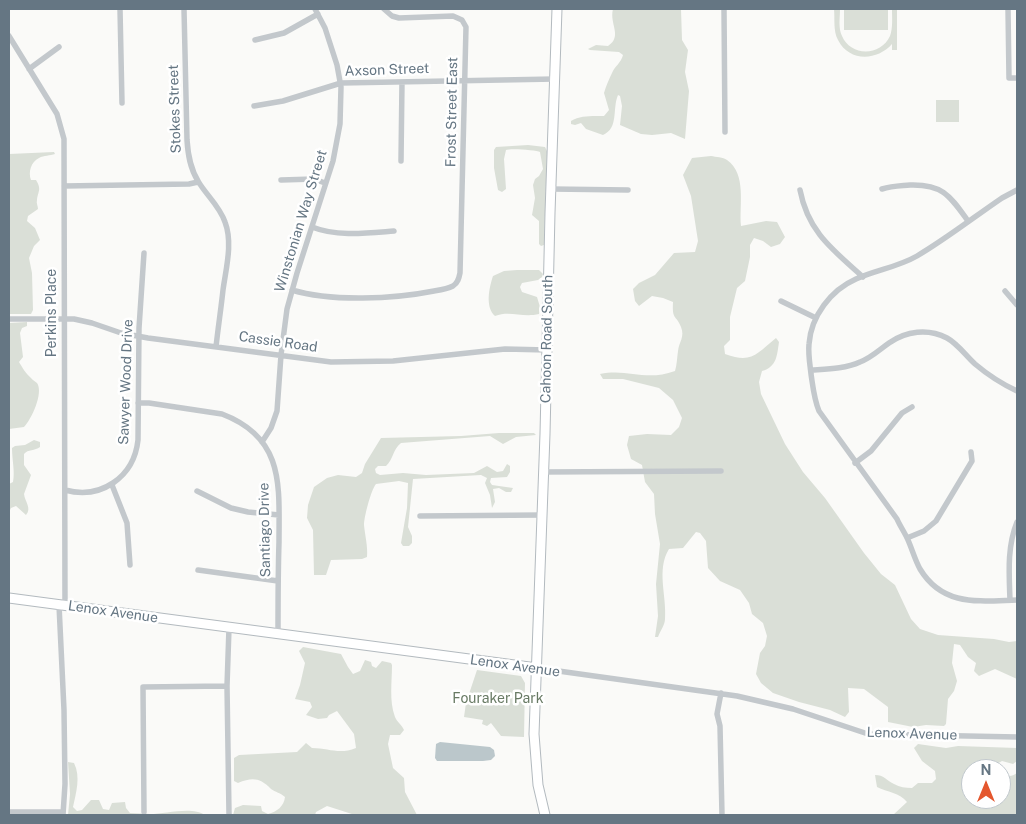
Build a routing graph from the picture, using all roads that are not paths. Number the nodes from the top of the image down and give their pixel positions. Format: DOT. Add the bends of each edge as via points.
graph roads {
  1 [pos="120,9"];
  2 [pos="184,9"];
  3 [pos="384,9"];
  4 [pos="557,9"];
  5 [pos="724,9"];
  6 [pos="1008,9"];
  7 [pos="316,12"];
  8 [pos="9,36"];
  9 [pos="255,40"];
  10 [pos="60,47"];
  11 [pos="29,68"];
  12 [pos="1017,78"];
  13 [pos="555,79"];
  14 [pos="466,80"];
  15 [pos="402,82"];
  16 [pos="341,83"];
  17 [pos="122,103"];
  18 [pos="254,106"];
  19 [pos="725,132"];
  20 [pos="401,161"];
  21 [pos="281,180"];
  22 [pos="198,182"];
  23 [pos="325,183"];
  24 [pos="64,186"];
  25 [pos="551,189"];
  26 [pos="882,189"];
  27 [pos="628,190"];
  28 [pos="800,190"];
  29 [pos="1017,190"];
  30 [pos="968,221"];
  31 [pos="312,227"];
  32 [pos="394,231"];
  33 [pos="144,253"];
  34 [pos="863,277"];
  35 [pos="292,290"];
  36 [pos="1005,291"];
  37 [pos="781,301"];
  38 [pos="1017,306"];
  39 [pos="64,318"];
  40 [pos="816,318"];
  41 [pos="9,319"];
  42 [pos="139,336"];
  43 [pos="216,347"];
  44 [pos="547,350"];
  45 [pos="281,355"];
  46 [pos="811,370"];
  47 [pos="1017,391"];
  48 [pos="138,403"];
  49 [pos="912,407"];
  50 [pos="262,442"];
  51 [pos="971,452"];
  52 [pos="855,463"];
  53 [pos="721,471"];
  54 [pos="543,472"];
  55 [pos="112,485"];
  56 [pos="65,490"];
  57 [pos="197,491"];
  58 [pos="278,515"];
  59 [pos="542,515"];
  60 [pos="420,516"];
  61 [pos="1017,522"];
  62 [pos="907,538"];
  63 [pos="130,565"];
  64 [pos="198,570"];
  65 [pos="278,581"];
  66 [pos="9,598"];
  67 [pos="1010,600"];
  68 [pos="1017,600"];
  69 [pos="62,605"];
  70 [pos="229,628"];
  71 [pos="278,634"];
  72 [pos="538,668"];
  73 [pos="228,686"];
  74 [pos="721,693"];
  75 [pos="1017,737"];
  76 [pos="9,812"];
  77 [pos="144,812"];
  78 [pos="63,814"];
  79 [pos="229,814"];
  80 [pos="545,815"];
  81 [pos="722,815"];
  1 -- 17 [label="street"];
  2 -- 22 [label="street, Stokes Street" via="187,140 192,169"];
  3 -- 14 [label="street, Frost Street East" via="399,18 454,16 462,20 466,27"];
  4 -- 13 [label="main road, Cahoon Road South"];
  5 -- 19 [label="street"];
  6 -- 12 [label="street" via="1010,78"];
  7 -- 9 [label="street" via="284,33"];
  7 -- 16 [label="street, Winstonian Way Street" via="325,28"];
  8 -- 11 [label="street, Perkins Place"];
  10 -- 11 [label="street"];
  11 -- 24 [label="street, Perkins Place" via="57,114 62,131"];
  13 -- 14 [label="street, Axson Street"];
  13 -- 25 [label="main road, Cahoon Road South"];
  14 -- 15 [label="street, Axson Street"];
  14 -- 35 [label="street, Frost Street East" via="459,280 454,285 426,292 380,297"];
  15 -- 16 [label="street, Axson Street"];
  15 -- 20 [label="street"];
  16 -- 18 [label="street, Axson Street" via="283,101"];
  16 -- 23 [label="street, Winstonian Way Street" via="339,137"];
  21 -- 23 [label="street" via="314,179"];
  22 -- 24 [label="street"];
  22 -- 43 [label="street, Stokes Street" via="217,206 228,235"];
  23 -- 31 [label="street, Winstonian Way Street"];
  24 -- 39 [label="street, Perkins Place"];
  25 -- 27 [label="street"];
  25 -- 44 [label="main road, Cahoon Road South"];
  26 -- 30 [label="street" via="922,185 936,188 950,198"];
  28 -- 34 [label="street" via="816,231"];
  29 -- 30 [label="street"];
  30 -- 34 [label="street" via="917,256"];
  31 -- 32 [label="street" via="346,232"];
  31 -- 35 [label="street, Winstonian Way Street"];
  33 -- 42 [label="street, Sawyer Wood Drive"];
  34 -- 40 [label="street" via="835,293"];
  35 -- 45 [label="street, Winstonian Way Street"];
  36 -- 38 [label="street"];
  37 -- 40 [label="street"];
  39 -- 41 [label="street, Cassie Road"];
  39 -- 42 [label="street, Cassie Road"];
  39 -- 56 [label="street, Perkins Place"];
  40 -- 46 [label="street" via="809,345"];
  42 -- 43 [label="street, Cassie Road"];
  42 -- 48 [label="street, Sawyer Wood Drive"];
  43 -- 45 [label="street, Cassie Road"];
  44 -- 45 [label="street, Cassie Road" via="505,349 366,362 331,362"];
  44 -- 54 [label="main road, Cahoon Road South"];
  45 -- 50 [label="street, Winstonian Way Street" via="277,411"];
  46 -- 47 [label="street" via="857,364 899,337 926,332 952,341 985,372"];
  46 -- 52 [label="street" via="819,412"];
  48 -- 50 [label="street, Santiago Drive" via="222,414 254,433"];
  48 -- 55 [label="street, Sawyer Wood Drive" via="135,456"];
  49 -- 52 [label="street" via="902,413 871,451"];
  50 -- 58 [label="street, Santiago Drive" via="278,480"];
  51 -- 62 [label="street" via="972,461 936,521 924,531"];
  52 -- 62 [label="street" via="897,519"];
  53 -- 54 [label="street"];
  54 -- 59 [label="main road, Cahoon Road South"];
  55 -- 56 [label="street" via="88,493"];
  55 -- 63 [label="street" via="127,523"];
  56 -- 69 [label="street, Perkins Place"];
  57 -- 58 [label="street" via="237,510"];
  58 -- 65 [label="street, Santiago Drive"];
  59 -- 60 [label="street"];
  59 -- 72 [label="main road, Cahoon Road South"];
  61 -- 67 [label="street" via="1011,543"];
  62 -- 67 [label="street" via="919,568 939,590 965,601"];
  64 -- 65 [label="street"];
  65 -- 71 [label="street, Santiago Drive"];
  66 -- 69 [label="main road, Lenox Avenue"];
  67 -- 68 [label="street"];
  69 -- 70 [label="main road, Lenox Avenue"];
  69 -- 78 [label="street, Perkins Place"];
  70 -- 71 [label="main road, Lenox Avenue"];
  70 -- 73 [label="street"];
  71 -- 72 [label="main road, Lenox Avenue"];
  72 -- 74 [label="street, Lenox Avenue"];
  72 -- 80 [label="main road, Cahoon Road South" via="535,763"];
  73 -- 77 [label="street" via="143,687"];
  73 -- 79 [label="street"];
  74 -- 75 [label="street, Lenox Avenue" via="772,703 868,734"];
  74 -- 81 [label="street" via="718,714"];
  76 -- 78 [label="street"];
}
